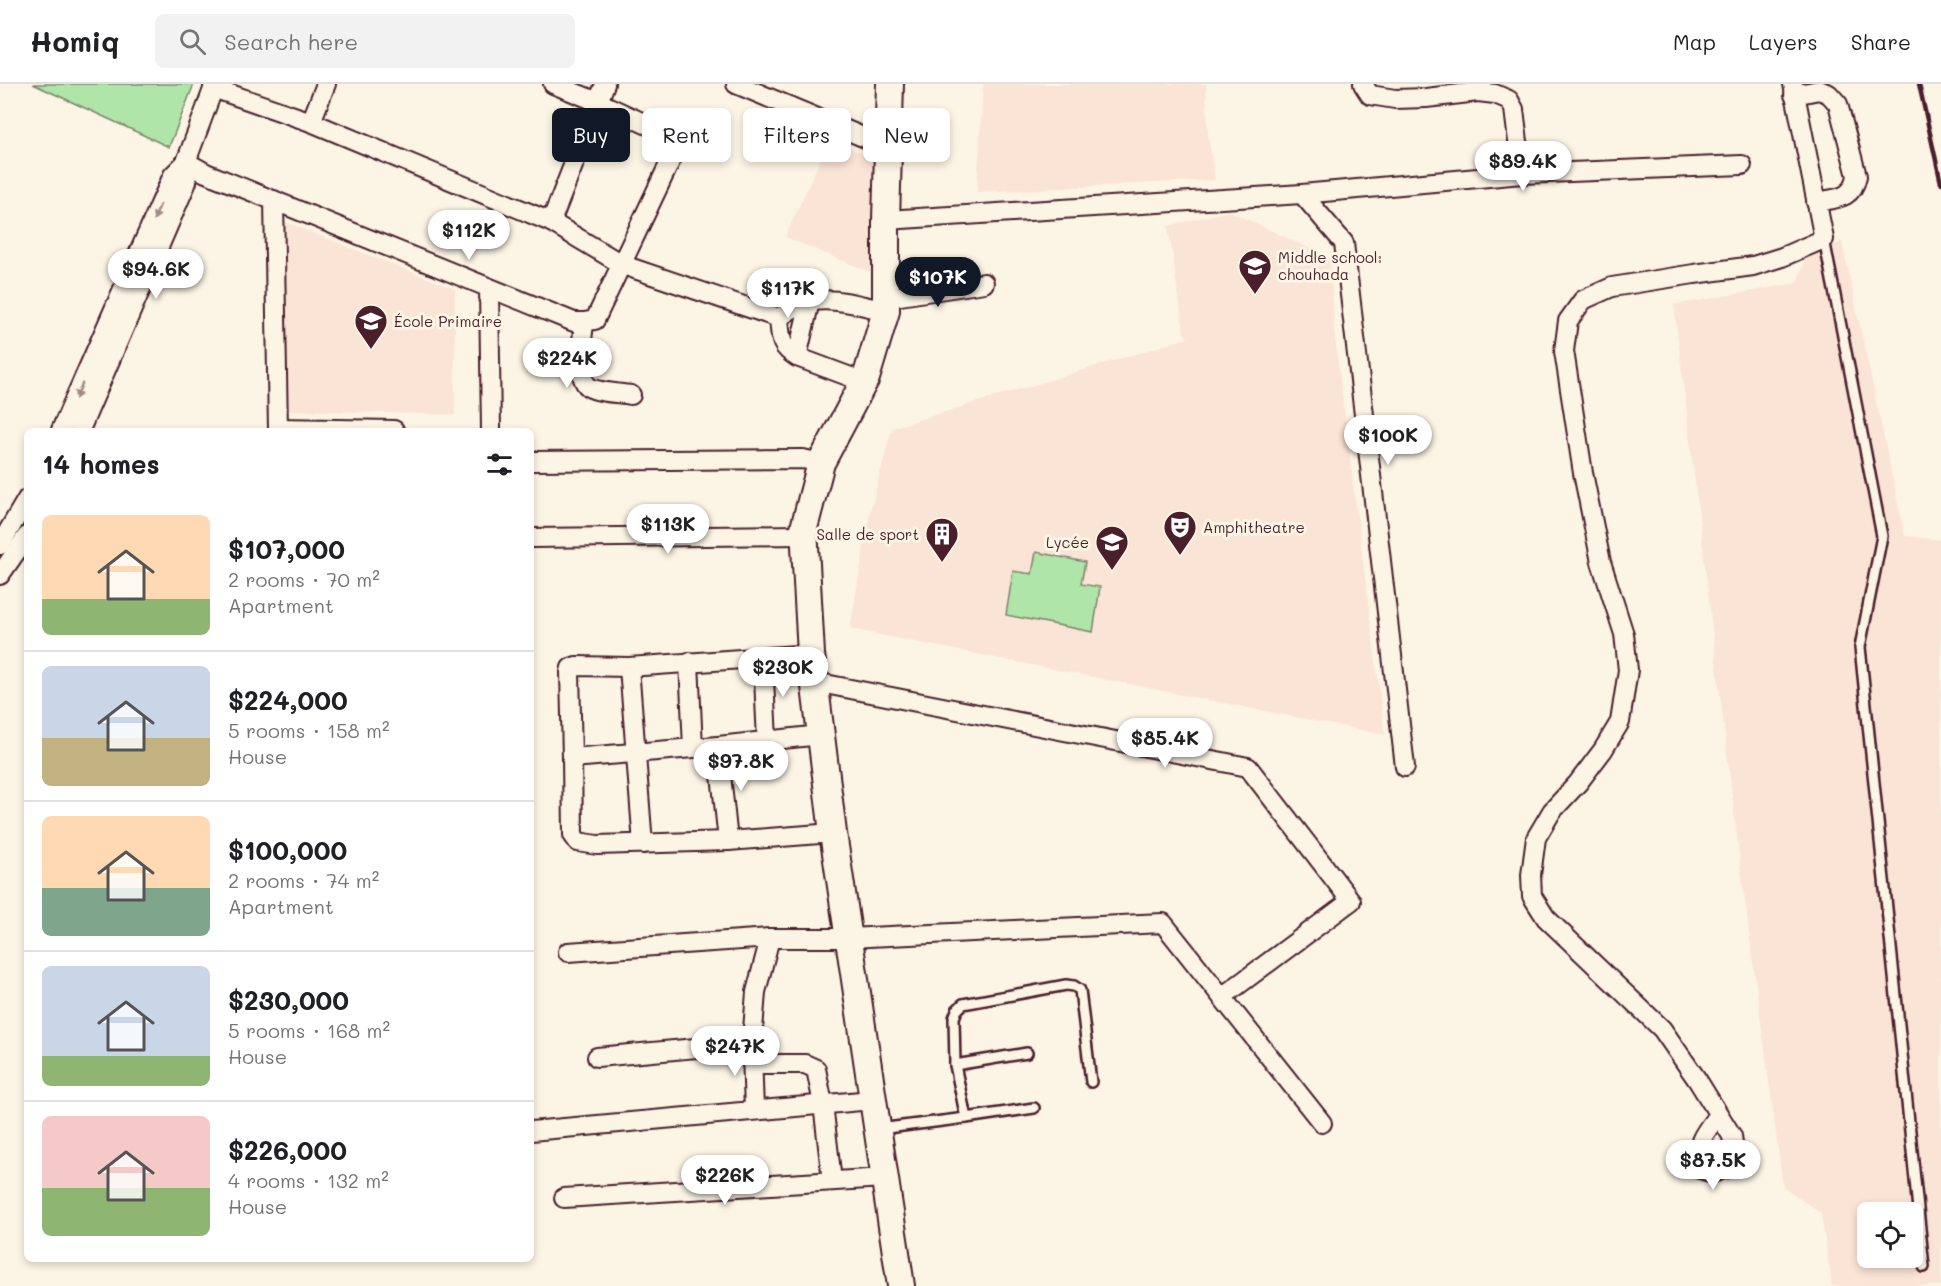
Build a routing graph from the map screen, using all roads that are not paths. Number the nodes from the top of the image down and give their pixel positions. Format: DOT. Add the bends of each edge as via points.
graph roads {
  1 [pos="326,84"];
  2 [pos="553,84"];
  3 [pos="605,84"];
  4 [pos="736,84"];
  5 [pos="890,84"];
  6 [pos="1363,84"];
  7 [pos="214,86"];
  8 [pos="1466,89"];
  9 [pos="1793,90"];
  10 [pos="1510,92"];
  11 [pos="598,102"];
  12 [pos="889,108"];
  13 [pos="311,122"];
  14 [pos="863,137"];
  15 [pos="186,162"];
  16 [pos="887,162"];
  17 [pos="1742,165"];
  18 [pos="1522,174"];
  19 [pos="1302,194"];
  20 [pos="274,200"];
  21 [pos="1816,202"];
  22 [pos="886,219"];
  23 [pos="550,222"];
  24 [pos="1824,239"];
  25 [pos="622,265"];
  26 [pos="984,283"];
  27 [pos="489,288"];
  28 [pos="810,302"];
  29 [pos="886,304"];
  30 [pos="779,318"];
  31 [pos="584,322"];
  32 [pos="797,357"];
  33 [pos="864,382"];
  34 [pos="631,395"];
  35 [pos="61,428"];
  36 [pos="81,428"];
  37 [pos="278,428"];
  38 [pos="491,428"];
  39 [pos="534,461"];
  40 [pos="821,463"];
  41 [pos="24,511"];
  42 [pos="534,525"];
  43 [pos="804,532"];
  44 [pos="534,538"];
  45 [pos="24,540"];
  46 [pos="0,545"];
  47 [pos="0,575"];
  48 [pos="811,654"];
  49 [pos="763,657"];
  50 [pos="689,663"];
  51 [pos="629,667"];
  52 [pos="815,682"];
  53 [pos="821,735"];
  54 [pos="767,741"];
  55 [pos="718,746"];
  56 [pos="693,748"];
  57 [pos="635,752"];
  58 [pos="572,758"];
  59 [pos="1405,767"];
  60 [pos="833,833"];
  61 [pos="728,842"];
  62 [pos="643,844"];
  63 [pos="771,938"];
  64 [pos="848,938"];
  65 [pos="568,952"];
  66 [pos="1222,997"];
  67 [pos="752,1043"];
  68 [pos="1027,1053"];
  69 [pos="597,1057"];
  70 [pos="752,1064"];
  71 [pos="955,1065"];
  72 [pos="1091,1082"];
  73 [pos="872,1100"];
  74 [pos="823,1104"];
  75 [pos="1034,1108"];
  76 [pos="754,1110"];
  77 [pos="1718,1114"];
  78 [pos="966,1118"];
  79 [pos="1322,1123"];
  80 [pos="877,1129"];
  81 [pos="534,1131"];
  82 [pos="884,1178"];
  83 [pos="832,1181"];
  84 [pos="564,1198"];
  85 [pos="1924,1267"];
  86 [pos="901,1286"];
  1 -- 13 [label="street"];
  2 -- 11 [label="street"];
  3 -- 11 [label="street"];
  4 -- 14 [label="street"];
  5 -- 12 [label="main road"];
  6 -- 8 [label="street" via="1370,94 1395,99"];
  7 -- 13 [label="street"];
  7 -- 15 [label="street"];
  8 -- 10 [label="street" via="1495,94"];
  9 -- 21 [label="street"];
  9 -- 21 [label="street" via="1819,90 1838,104 1857,176 1849,194"];
  10 -- 18 [label="street"];
  11 -- 23 [label="street"];
  11 -- 25 [label="street" via="665,133 673,147 670,162"];
  13 -- 23 [label="street"];
  15 -- 20 [label="street"];
  15 -- 35 [label="street, one-way" via="173,175"];
  15 -- 36 [label="street" via="187,182"];
  16 -- 22 [label="main road"];
  17 -- 18 [label="street"];
  18 -- 19 [label="street"];
  19 -- 22 [label="street"];
  19 -- 59 [label="street" via="1344,243"];
  20 -- 27 [label="street"];
  20 -- 37 [label="street"];
  21 -- 24 [label="street"];
  22 -- 29 [label="main road"];
  23 -- 25 [label="street"];
  24 -- 77 [label="street" via="1753,266 1612,287 1583,300 1568,321 1564,351 1583,473 1599,551 1624,634 1628,670 1620,722 1536,838 1532,896 1546,918 1662,1029"];
  24 -- 85 [label="lane" via="1882,536 1860,646"];
  25 -- 30 [label="street"];
  25 -- 31 [label="street" via="595,320"];
  26 -- 29 [label="street"];
  27 -- 31 [label="street" via="574,322"];
  27 -- 38 [label="street"];
  28 -- 29 [label="street" via="824,298"];
  28 -- 30 [label="street"];
  28 -- 32 [label="street"];
  29 -- 33 [label="main road"];
  30 -- 32 [label="street" via="782,345"];
  31 -- 34 [label="street" via="580,370 583,380 590,389"];
  32 -- 33 [label="street"];
  33 -- 40 [label="main road"];
  39 -- 40 [label="street" via="803,459"];
  40 -- 43 [label="main road"];
  41 -- 46 [label="street"];
  42 -- 43 [label="street"];
  43 -- 44 [label="street"];
  43 -- 48 [label="main road"];
  45 -- 47 [label="street"];
  48 -- 49 [label="street"];
  48 -- 52 [label="main road"];
  49 -- 50 [label="street"];
  49 -- 54 [label="street"];
  50 -- 51 [label="street"];
  50 -- 56 [label="street"];
  51 -- 57 [label="street"];
  51 -- 58 [label="street" via="571,668"];
  52 -- 53 [label="main road"];
  52 -- 66 [label="street" via="1248,767 1351,901"];
  53 -- 54 [label="street"];
  53 -- 60 [label="main road"];
  54 -- 55 [label="street"];
  55 -- 56 [label="street"];
  55 -- 61 [label="street"];
  56 -- 57 [label="street"];
  57 -- 58 [label="street"];
  57 -- 62 [label="street"];
  58 -- 62 [label="street" via="573,836 578,842 597,845"];
  60 -- 61 [label="street"];
  60 -- 64 [label="main road"];
  61 -- 62 [label="street"];
  63 -- 64 [label="street"];
  63 -- 65 [label="street"];
  63 -- 67 [label="street" via="756,992"];
  64 -- 66 [label="street" via="1163,923"];
  64 -- 73 [label="main road"];
  66 -- 79 [label="street"];
  67 -- 69 [label="street"];
  67 -- 70 [label="street"];
  68 -- 71 [label="lane"];
  70 -- 74 [label="street" via="805,1064 816,1069"];
  70 -- 76 [label="street"];
  71 -- 72 [label="lane" via="954,1018 963,1004 1074,986 1080,990"];
  71 -- 78 [label="lane"];
  73 -- 74 [label="street"];
  73 -- 80 [label="main road"];
  74 -- 76 [label="street"];
  74 -- 83 [label="street"];
  75 -- 78 [label="lane"];
  76 -- 81 [label="street"];
  78 -- 80 [label="lane"];
  80 -- 82 [label="main road"];
  82 -- 83 [label="street"];
  82 -- 86 [label="main road"];
  83 -- 84 [label="street"];
}
